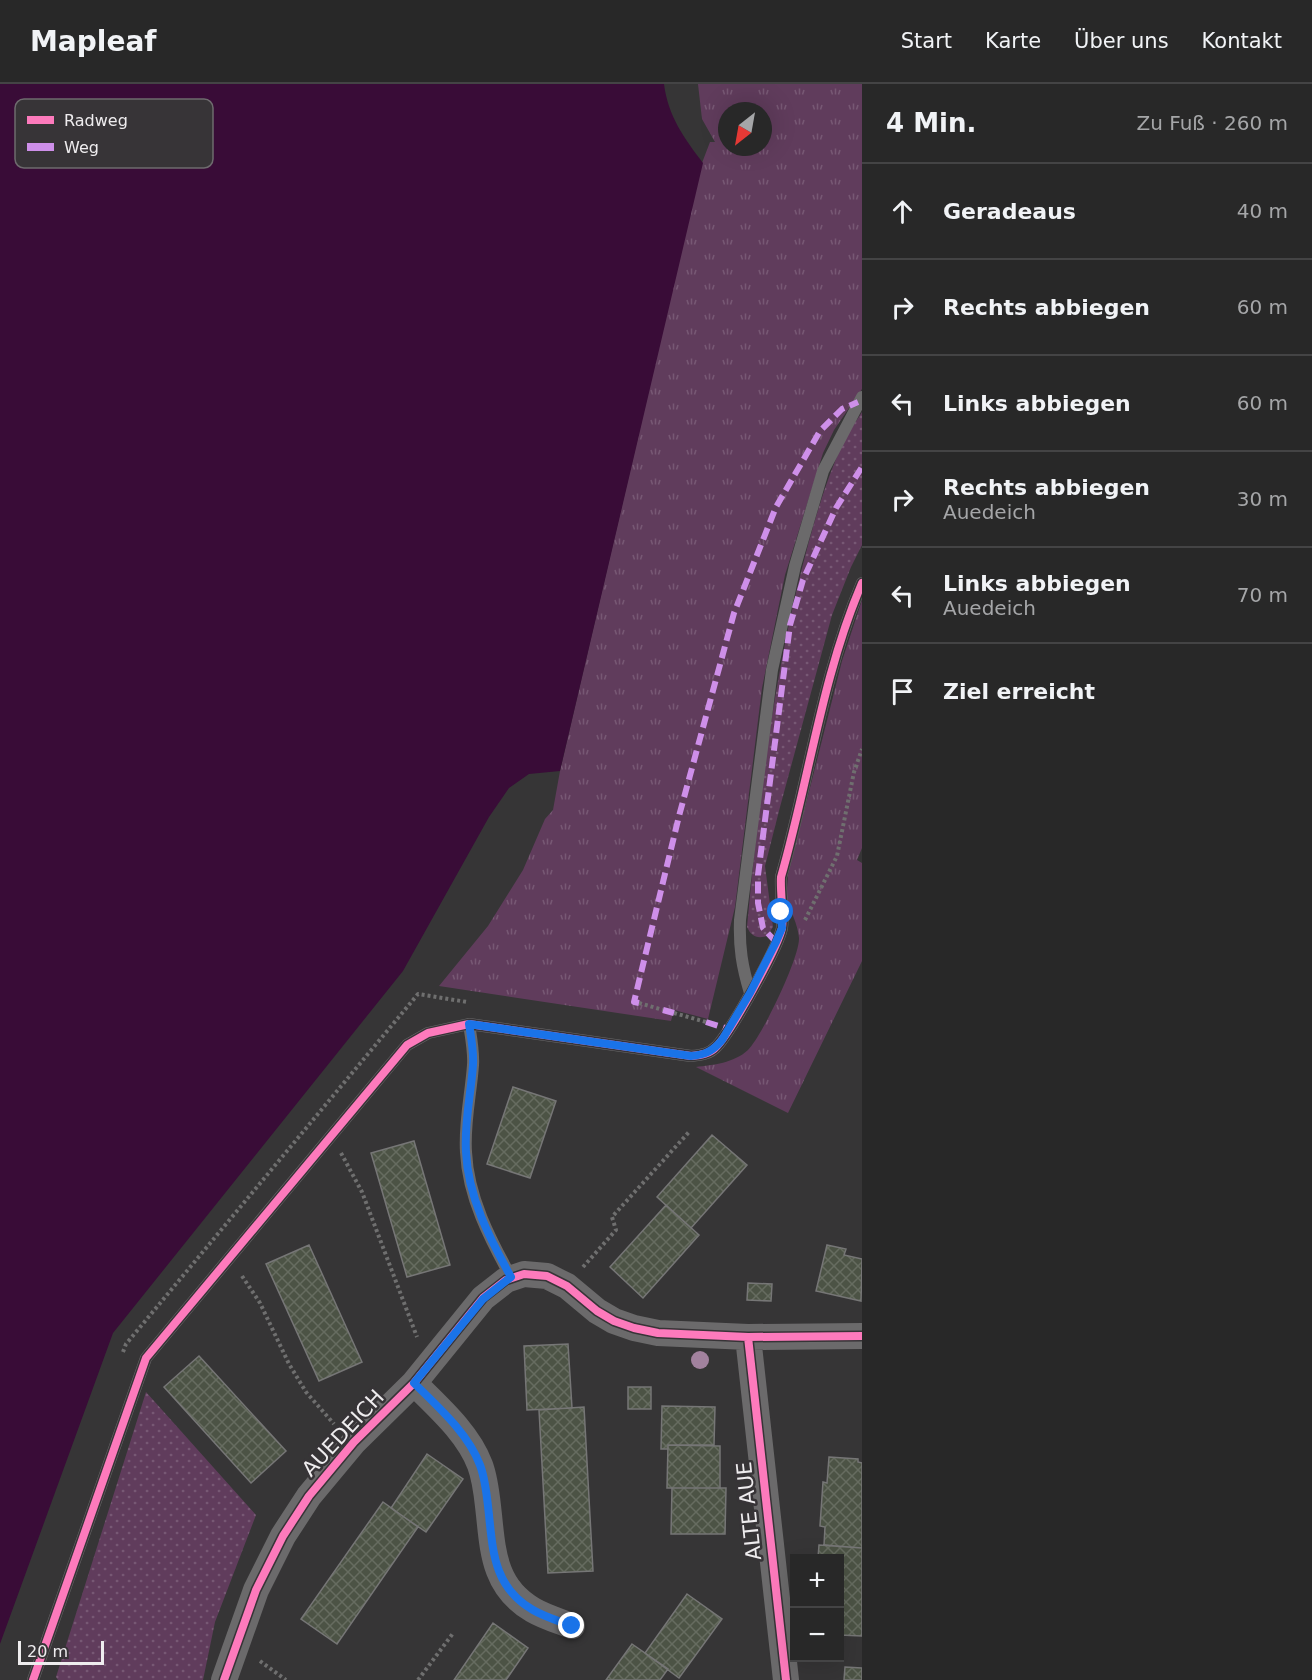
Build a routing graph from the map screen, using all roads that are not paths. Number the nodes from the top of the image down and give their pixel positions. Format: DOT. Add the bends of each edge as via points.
graph roads {
  1 [pos="862,397"];
  2 [pos="862,583"];
  3 [pos="750,993"];
  4 [pos="469,1024"];
  5 [pos="511,1277"];
  6 [pos="862,1335"];
  7 [pos="748,1337"];
  8 [pos="414,1383"];
  9 [pos="572,1626"];
  10 [pos="33,1680"];
  11 [pos="224,1680"];
  12 [pos="786,1680"];
  1 -- 3 [label="lane" via="823,471 795,566 772,670 740,920 739,944"];
  2 -- 3 [label="lane" via="824,702 781,877 782,928"];
  3 -- 4 [label="lane" via="717,1046 700,1056"];
  4 -- 5 [label="lane" via="473,1062 466,1127 469,1176 485,1225"];
  4 -- 10 [label="lane" via="428,1033 407,1045 146,1358"];
  5 -- 7 [label="street" via="537,1274 557,1280 597,1311 634,1328 658,1333"];
  5 -- 8 [label="street, AUEDEICH" via="483,1299"];
  6 -- 7 [label="street"];
  7 -- 12 [label="street, ALTE AUE"];
  8 -- 9 [label="street, AUEDEICH" via="457,1428 480,1465 486,1485 492,1546 501,1578 534,1611"];
  8 -- 11 [label="street, AUEDEICH" via="354,1442 309,1496 269,1562"];
}
